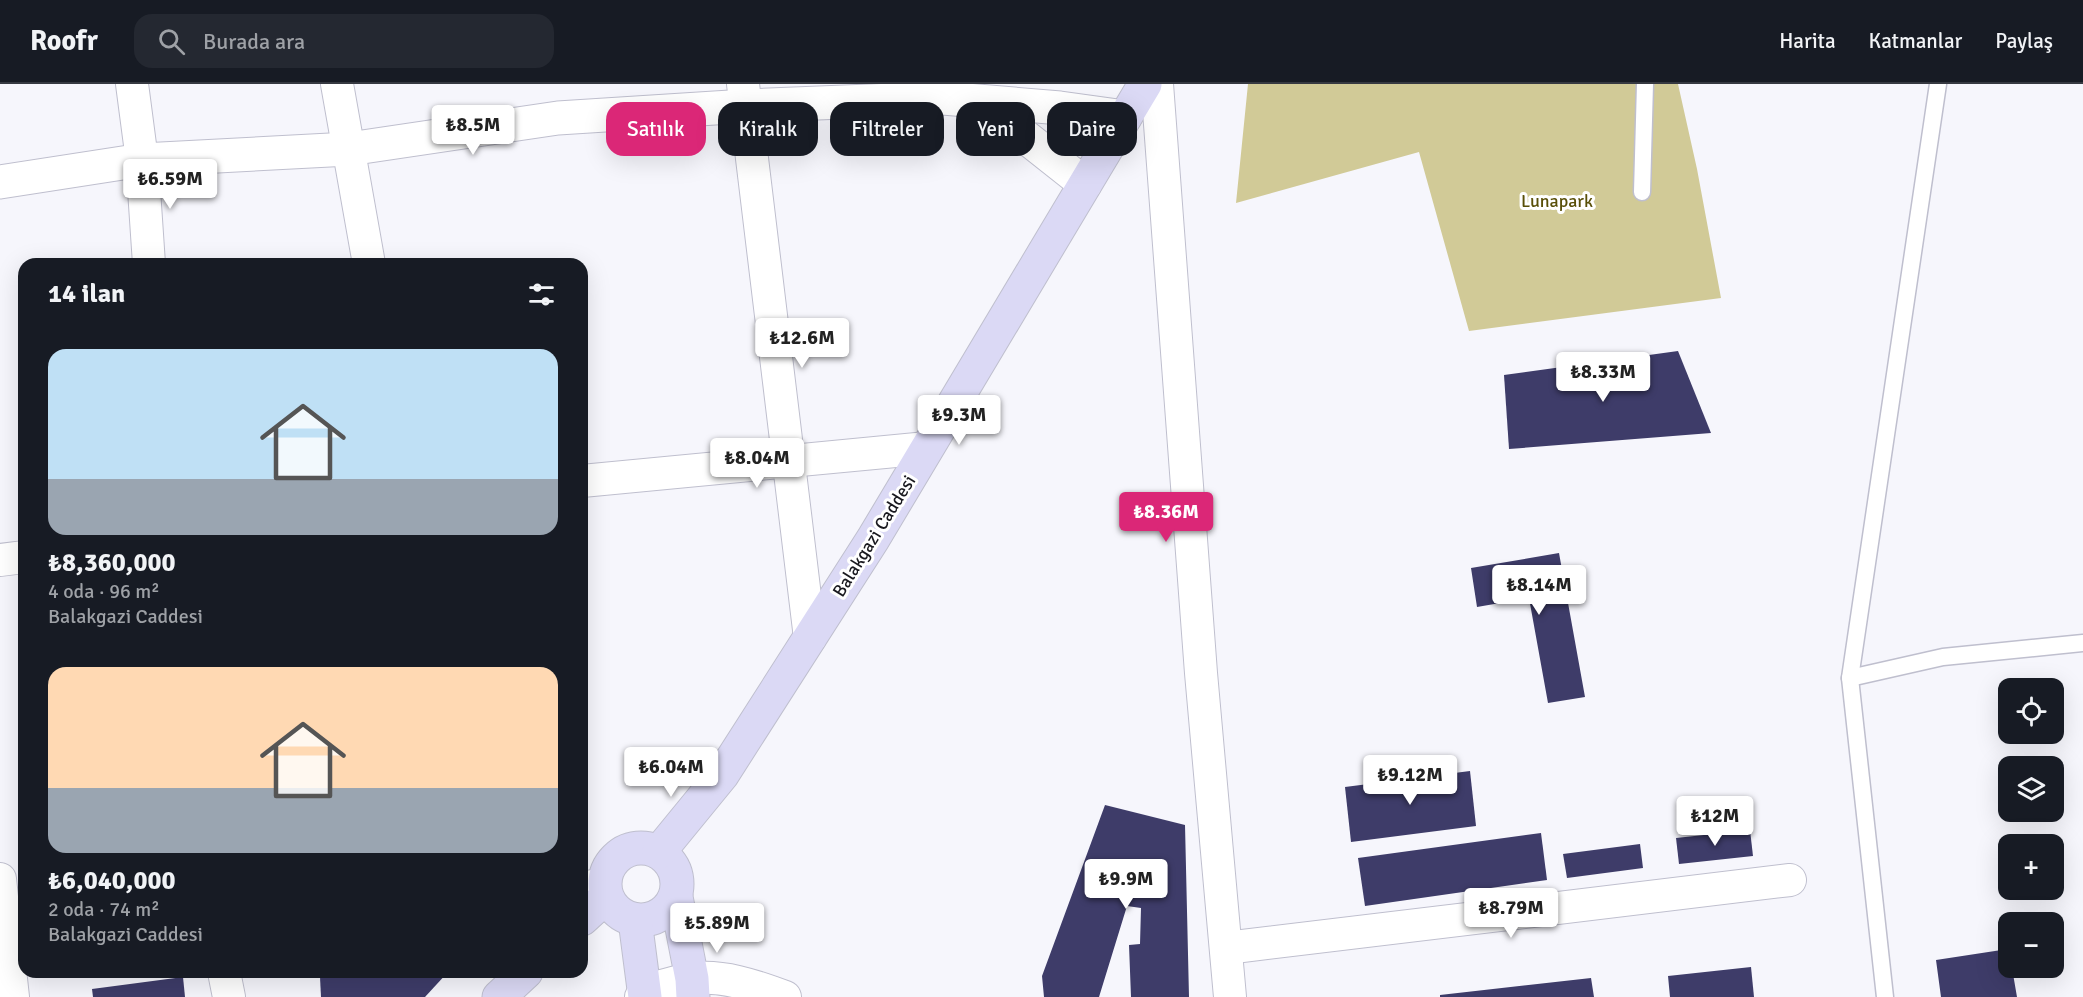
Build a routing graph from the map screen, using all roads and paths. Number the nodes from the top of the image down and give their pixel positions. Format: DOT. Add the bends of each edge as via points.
graph roads {
  1 [pos="132,84"];
  2 [pos="337,84"];
  3 [pos="1144,84"];
  4 [pos="1157,84"];
  5 [pos="1645,84"];
  6 [pos="1938,84"];
  7 [pos="824,93"];
  8 [pos="745,95"];
  9 [pos="943,98"];
  10 [pos="1134,102"];
  11 [pos="1047,107"];
  12 [pos="349,149"];
  13 [pos="1102,156"];
  14 [pos="142,160"];
  15 [pos="0,182"];
  16 [pos="1085,184"];
  17 [pos="1642,192"];
  18 [pos="148,258"];
  19 [pos="368,258"];
  20 [pos="927,448"];
  21 [pos="788,461"];
  22 [pos="588,480"];
  23 [pos="18,558"];
  24 [pos="0,560"];
  25 [pos="810,638"];
  26 [pos="2083,643"];
  27 [pos="1850,678"];
  28 [pos="659,852"];
  29 [pos="0,879"];
  30 [pos="1790,880"];
  31 [pos="597,890"];
  32 [pos="676,897"];
  33 [pos="588,908"];
  34 [pos="635,920"];
  35 [pos="1226,948"];
  36 [pos="11,954"];
  37 [pos="225,978"];
  38 [pos="520,978"];
  39 [pos="692,988"];
  40 [pos="644,995"];
  41 [pos="14,997"];
  42 [pos="229,997"];
  43 [pos="499,997"];
  44 [pos="785,997"];
  45 [pos="1230,997"];
  46 [pos="1885,997"];
  1 -- 14 [label="street"];
  2 -- 12 [label="street"];
  3 -- 10 [label="main road, Balakgazi Caddesi"];
  4 -- 35 [label="street" via="1201,673"];
  5 -- 17 [label="lane"];
  6 -- 27 [label="lane"];
  7 -- 8 [label="street"];
  7 -- 9 [label="street"];
  8 -- 12 [label="street"];
  8 -- 21 [label="street"];
  9 -- 11 [label="street"];
  9 -- 16 [label="street" via="1008,123"];
  12 -- 14 [label="street"];
  12 -- 19 [label="street"];
  13 -- 16 [label="main road, Balakgazi Caddesi"];
  14 -- 15 [label="street"];
  14 -- 18 [label="street"];
  16 -- 20 [label="main road, Balakgazi Caddesi"];
  20 -- 21 [label="street"];
  20 -- 25 [label="main road, Balakgazi Caddesi"];
  21 -- 22 [label="street"];
  21 -- 25 [label="street"];
  23 -- 24 [label="street"];
  25 -- 28 [label="main road, Balakgazi Caddesi" via="722,775"];
  26 -- 27 [label="lane" via="1943,657"];
  27 -- 46 [label="lane"];
  28 -- 31 [label="main road" via="647,848 622,852 612,860"];
  28 -- 32 [label="main road" via="676,872"];
  29 -- 36 [label="street"];
  30 -- 35 [label="street"];
  31 -- 33 [label="main road"];
  31 -- 34 [label="main road" via="622,916"];
  32 -- 34 [label="main road" via="659,916"];
  32 -- 39 [label="main road"];
  34 -- 40 [label="main road"];
  35 -- 45 [label="street"];
  36 -- 41 [label="street"];
  37 -- 42 [label="street"];
  38 -- 43 [label="main road"];
  39 -- 40 [label="street"];
  39 -- 44 [label="street" via="725,979"];
}
